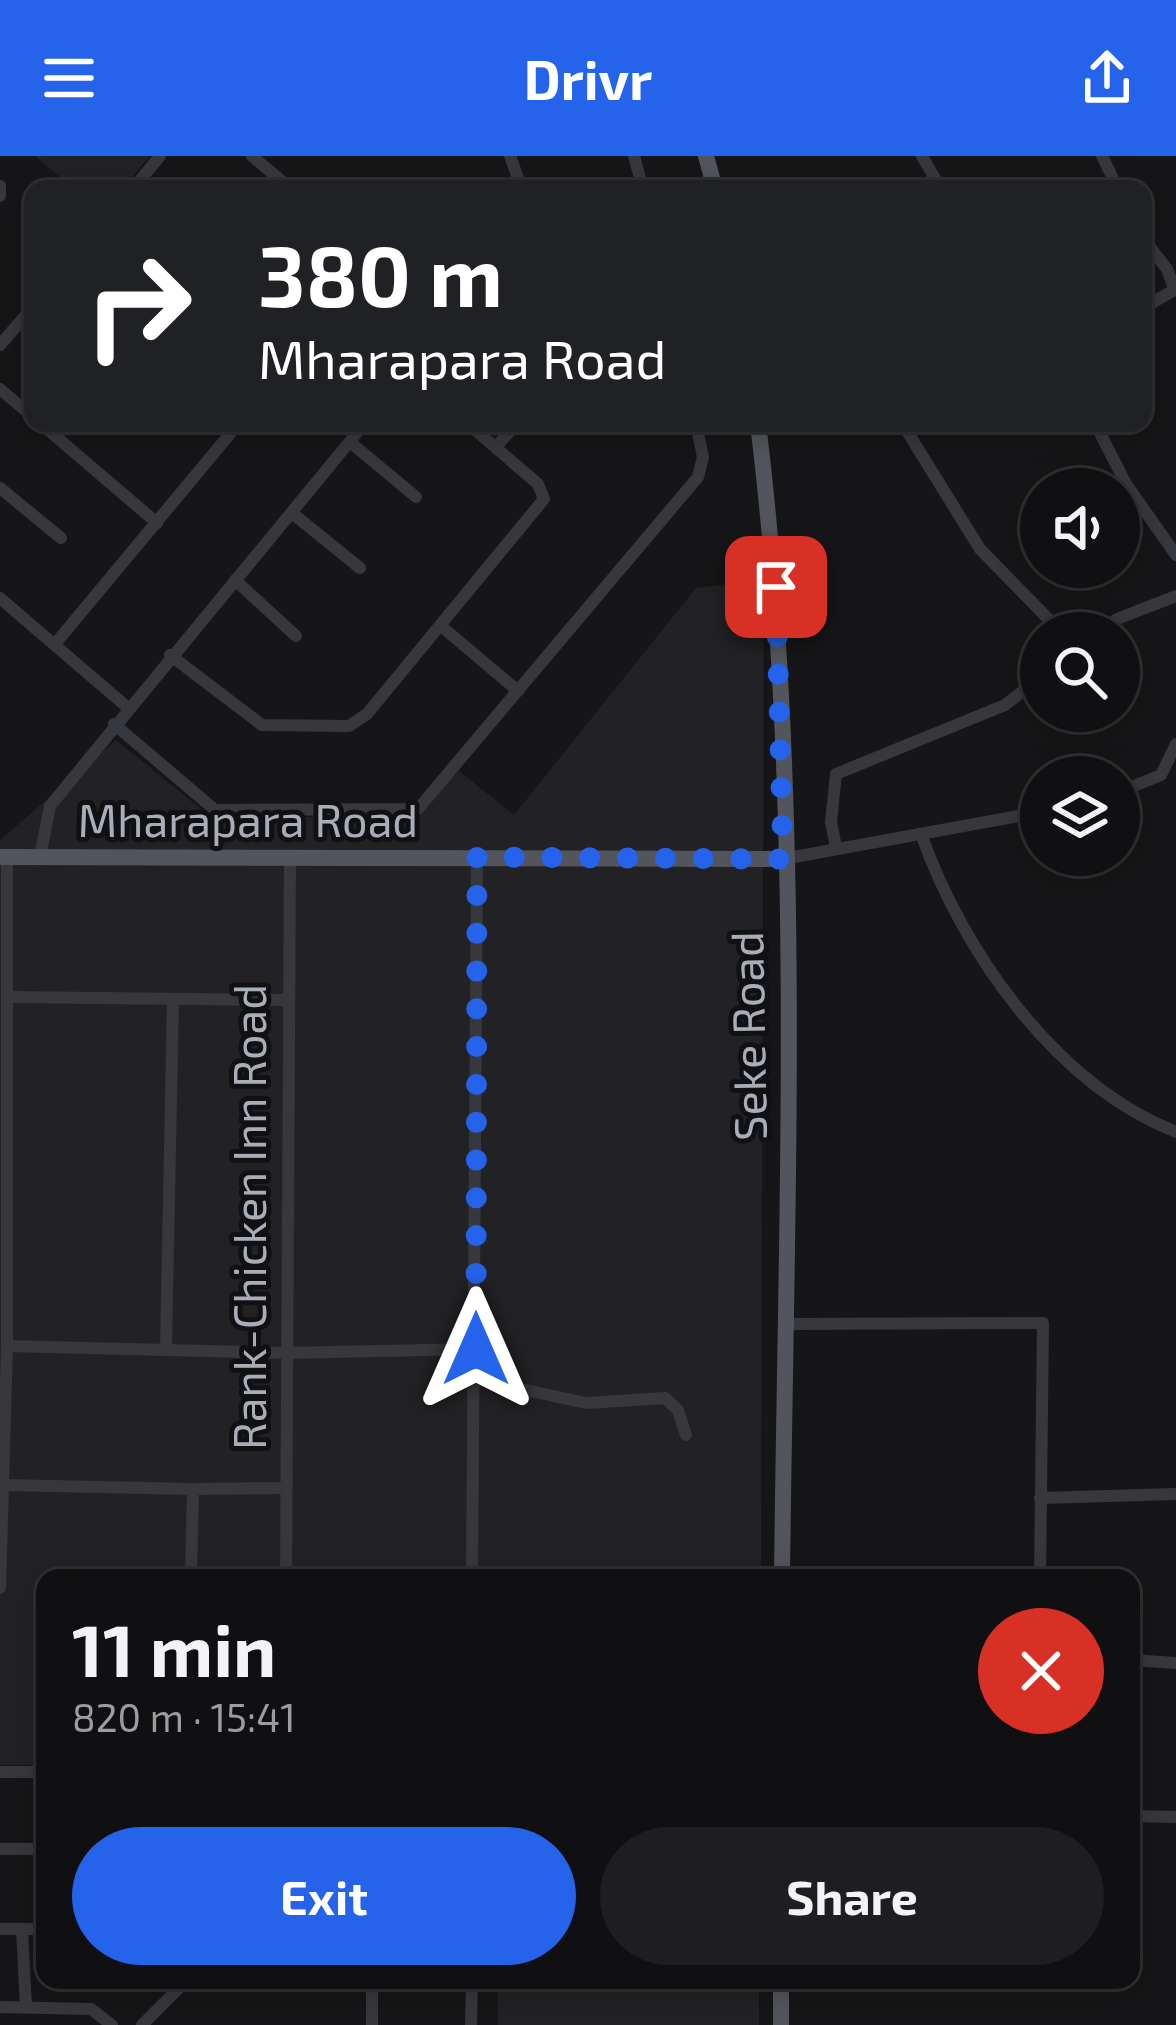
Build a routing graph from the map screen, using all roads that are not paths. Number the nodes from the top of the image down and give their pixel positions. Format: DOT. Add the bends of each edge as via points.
graph roads {
  1 [pos="160,156"];
  2 [pos="252,156"];
  3 [pos="140,180"];
  4 [pos="280,180"];
  5 [pos="0,186"];
  6 [pos="0,196"];
  7 [pos="1152,252"];
  8 [pos="1175,289"];
  9 [pos="24,319"];
  10 [pos="0,345"];
  11 [pos="0,389"];
  12 [pos="24,409"];
  13 [pos="51,432"];
  14 [pos="231,432"];
  15 [pos="358,432"];
  16 [pos="478,432"];
  17 [pos="509,432"];
  18 [pos="698,432"];
  19 [pos="759,432"];
  20 [pos="908,432"];
  21 [pos="1100,432"];
  22 [pos="350,442"];
  23 [pos="496,447"];
  24 [pos="0,488"];
  25 [pos="416,497"];
  26 [pos="292,513"];
  27 [pos="157,523"];
  28 [pos="61,538"];
  29 [pos="1176,555"];
  30 [pos="360,568"];
  31 [pos="235,580"];
  32 [pos="1176,596"];
  33 [pos="0,598"];
  34 [pos="1042,612"];
  35 [pos="1135,612"];
  36 [pos="441,626"];
  37 [pos="296,636"];
  38 [pos="55,644"];
  39 [pos="170,655"];
  40 [pos="518,692"];
  41 [pos="1020,693"];
  42 [pos="127,707"];
  43 [pos="114,724"];
  44 [pos="1176,744"];
  45 [pos="1140,784"];
  46 [pos="1020,816"];
  47 [pos="921,834"];
  48 [pos="836,847"];
  49 [pos="3,857"];
  50 [pos="40,857"];
  51 [pos="290,857"];
  52 [pos="477,857"];
  53 [pos="783,859"];
  54 [pos="8,997"];
  55 [pos="173,999"];
  56 [pos="287,1000"];
  57 [pos="1176,1132"];
  58 [pos="784,1324"];
  59 [pos="7,1346"];
  60 [pos="166,1347"];
  61 [pos="476,1349"];
  62 [pos="284,1353"];
  63 [pos="475,1379"];
  64 [pos="686,1436"];
  65 [pos="5,1485"];
  66 [pos="284,1488"];
  67 [pos="193,1489"];
  68 [pos="1176,1494"];
  69 [pos="1040,1498"];
  70 [pos="191,1569"];
  71 [pos="286,1569"];
  72 [pos="472,1569"];
  73 [pos="782,1569"];
  74 [pos="1040,1569"];
  75 [pos="0,1588"];
  76 [pos="1140,1661"];
  77 [pos="1176,1663"];
  78 [pos="0,1772"];
  79 [pos="36,1772"];
  80 [pos="1140,1816"];
  81 [pos="1176,1817"];
  82 [pos="0,1849"];
  83 [pos="36,1849"];
  84 [pos="0,1929"];
  85 [pos="22,1930"];
  86 [pos="36,1930"];
  87 [pos="179,1989"];
  88 [pos="372,1989"];
  89 [pos="472,1989"];
  90 [pos="781,1989"];
  91 [pos="0,2007"];
  92 [pos="26,2007"];
  93 [pos="112,2025"];
  94 [pos="142,2025"];
  95 [pos="372,2025"];
  96 [pos="471,2025"];
  97 [pos="781,2025"];
  1 -- 3 [label="street"];
  2 -- 4 [label="street"];
  5 -- 6 [label="street"];
  7 -- 8 [label="street"];
  9 -- 10 [label="street"];
  11 -- 12 [label="street"];
  13 -- 27 [label="street"];
  14 -- 27 [label="street"];
  15 -- 22 [label="street"];
  16 -- 23 [label="street"];
  17 -- 23 [label="street"];
  18 -- 40 [label="street" via="698,477"];
  19 -- 53 [label="main road, Seke Road" via="780,670"];
  20 -- 34 [label="street" via="980,549"];
  21 -- 29 [label="street"];
  22 -- 25 [label="street"];
  22 -- 26 [label="street"];
  23 -- 36 [label="street" via="538,484 544,500"];
  24 -- 28 [label="street"];
  26 -- 30 [label="street"];
  26 -- 31 [label="street"];
  27 -- 38 [label="street"];
  31 -- 37 [label="street"];
  31 -- 39 [label="street"];
  32 -- 35 [label="street"];
  33 -- 38 [label="street"];
  36 -- 39 [label="street" via="349,725 262,725"];
  36 -- 40 [label="street"];
  38 -- 42 [label="street"];
  39 -- 42 [label="street"];
  40 -- 43 [label="street" via="418,809 215,810"];
  41 -- 48 [label="street" via="836,774"];
  42 -- 43 [label="street"];
  43 -- 50 [label="street" via="50,806"];
  44 -- 45 [label="street" via="1161,776"];
  46 -- 47 [label="street"];
  47 -- 48 [label="street"];
  47 -- 57 [label="street" via="942,891 1012,1004 1071,1064"];
  48 -- 53 [label="street"];
  49 -- 50 [label="main road, Mharapara Road"];
  49 -- 54 [label="street"];
  50 -- 51 [label="main road, Mharapara Road"];
  51 -- 52 [label="main road, Mharapara Road"];
  51 -- 56 [label="street, Rank-Chicken Inn Road"];
  52 -- 53 [label="main road, Mharapara Road"];
  52 -- 61 [label="street"];
  53 -- 58 [label="main road, Seke Road"];
  54 -- 55 [label="street"];
  54 -- 59 [label="street"];
  55 -- 56 [label="street"];
  55 -- 60 [label="street"];
  56 -- 62 [label="street, Rank-Chicken Inn Road"];
  58 -- 69 [label="street" via="1042,1323"];
  58 -- 73 [label="main road, Seke Road"];
  59 -- 60 [label="street"];
  59 -- 65 [label="street"];
  60 -- 62 [label="street"];
  61 -- 62 [label="street"];
  61 -- 63 [label="street"];
  62 -- 66 [label="street, Rank-Chicken Inn Road"];
  63 -- 64 [label="street" via="586,1403 665,1398"];
  63 -- 72 [label="street"];
  65 -- 67 [label="street"];
  65 -- 75 [label="street"];
  66 -- 67 [label="street"];
  66 -- 71 [label="street, Rank-Chicken Inn Road"];
  67 -- 70 [label="street"];
  68 -- 69 [label="street"];
  69 -- 74 [label="street"];
  76 -- 77 [label="street"];
  78 -- 79 [label="street"];
  80 -- 81 [label="street"];
  82 -- 83 [label="street"];
  84 -- 85 [label="street"];
  85 -- 86 [label="street"];
  85 -- 92 [label="street"];
  87 -- 94 [label="street"];
  88 -- 95 [label="street"];
  89 -- 96 [label="street"];
  90 -- 97 [label="main road"];
  91 -- 92 [label="street"];
  92 -- 93 [label="street" via="91,2008"];
}
